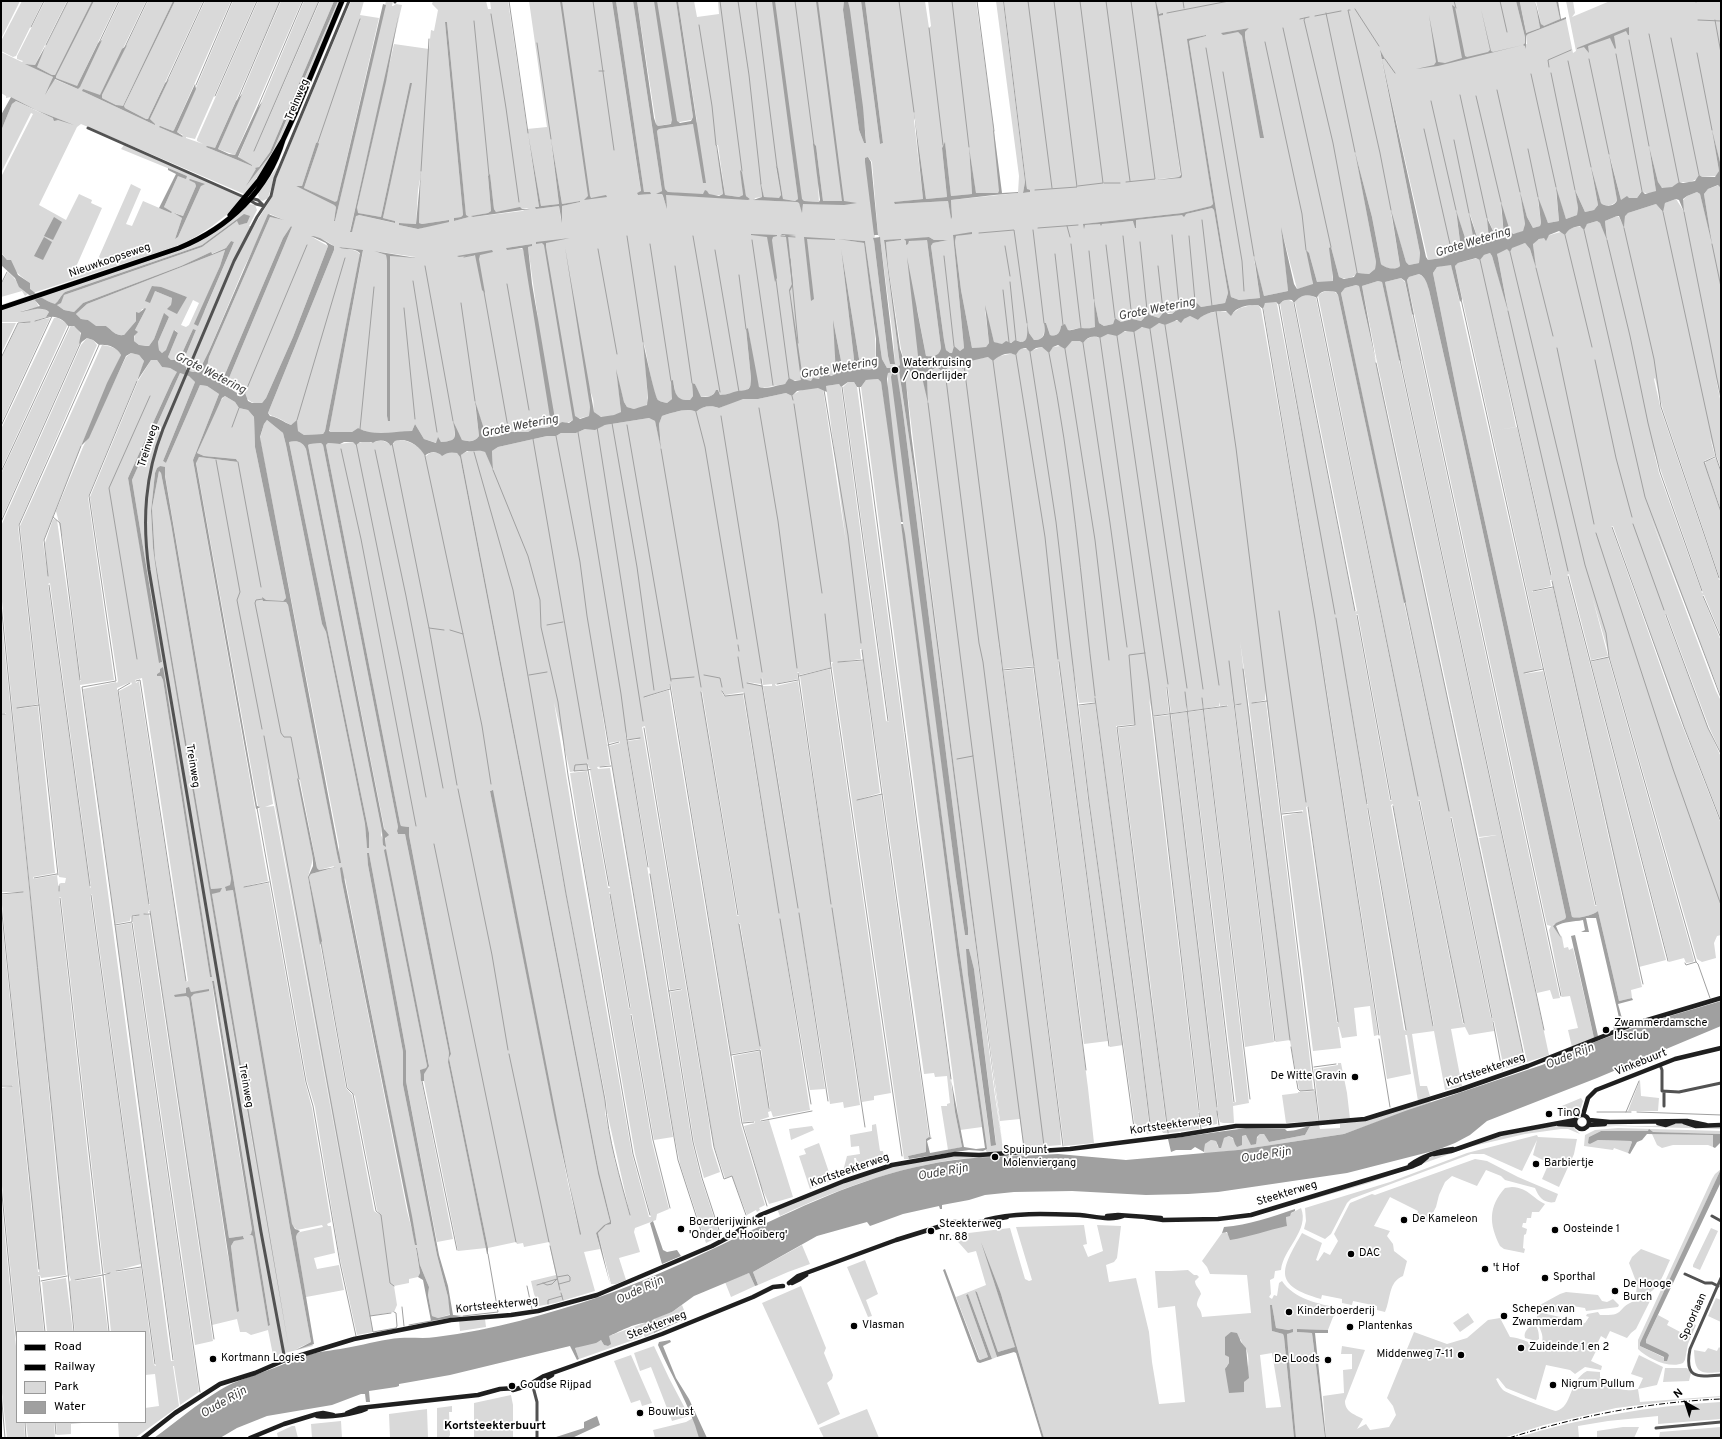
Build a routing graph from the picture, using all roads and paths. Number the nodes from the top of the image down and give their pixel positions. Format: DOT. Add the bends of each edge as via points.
graph roads {
  1 [pos="342,1"];
  2 [pos="349,1"];
  3 [pos="88,128"];
  4 [pos="249,199"];
  5 [pos="264,206"];
  6 [pos="1,308"];
  7 [pos="1721,998"];
  8 [pos="1721,1048"];
  9 [pos="1660,1065"];
  10 [pos="1721,1083"];
  11 [pos="1664,1091"];
  12 [pos="1664,1106"];
  13 [pos="1583,1115"];
  14 [pos="1575,1122"];
  15 [pos="1589,1122"];
  16 [pos="1721,1125"];
  17 [pos="1712,1216"];
  18 [pos="1721,1221"];
  19 [pos="1685,1274"];
  20 [pos="1721,1278"];
  21 [pos="1718,1286"];
  22 [pos="284,1360"];
  23 [pos="1721,1375"];
  24 [pos="532,1384"];
  25 [pos="1721,1422"];
  26 [pos="1656,1428"];
  27 [pos="143,1438"];
  28 [pos="250,1438"];
  29 [pos="537,1438"];
  1 -- 4 [label="main road, Nieuwkoopseweg" via="278,155 269,173"];
  2 -- 5 [label="street, Treinweg" via="275,178 271,196"];
  3 -- 4 [label="street"];
  4 -- 5 [label="street"];
  4 -- 6 [label="main road, Nieuwkoopseweg" via="222,224 203,237 179,248"];
  5 -- 22 [label="street, Treinweg" via="234,261 188,368 152,461 145,498 146,545"];
  7 -- 22 [label="street, Kortsteekterweg" via="1634,1024 1550,1058 1365,1119 1286,1126 1236,1126 1070,1149 979,1155 955,1154 892,1165 760,1214 731,1236 712,1246 591,1297 511,1316 451,1320 354,1339"];
  8 -- 9 [label="street, Vinkebuurt"];
  9 -- 11 [label="street"];
  9 -- 13 [label="street, Vinkebuurt" via="1596,1090 1588,1098"];
  10 -- 11 [label="street" via="1679,1092"];
  11 -- 12 [label="street"];
  13 -- 14 [label="street" via="1577,1116"];
  13 -- 15 [label="street"];
  14 -- 15 [label="street" via="1581,1130 1586,1128"];
  14 -- 24 [label="street, Steekterweg" via="1500,1134 1418,1159 1408,1166 1251,1214 1218,1219 1167,1219 1155,1216 1118,1215 1016,1216 950,1224 896,1240 798,1276 783,1286 773,1287 662,1334 555,1373"];
  15 -- 16 [label="street" via="1684,1122 1696,1126"];
  17 -- 18 [label="street"];
  19 -- 21 [label="street, Spoorlaan"];
  20 -- 21 [label="street, Spoorlaan"];
  21 -- 23 [label="street, Spoorlaan" via="1690,1349 1688,1361 1691,1372 1699,1376"];
  22 -- 27 [label="street, Kortsteekterweg" via="220,1384 175,1413"];
  24 -- 28 [label="street, Steekterweg" via="478,1395 359,1408 325,1417 315,1415"];
  24 -- 29 [label="street" via="537,1402"];
  25 -- 26 [label="street"];
}
